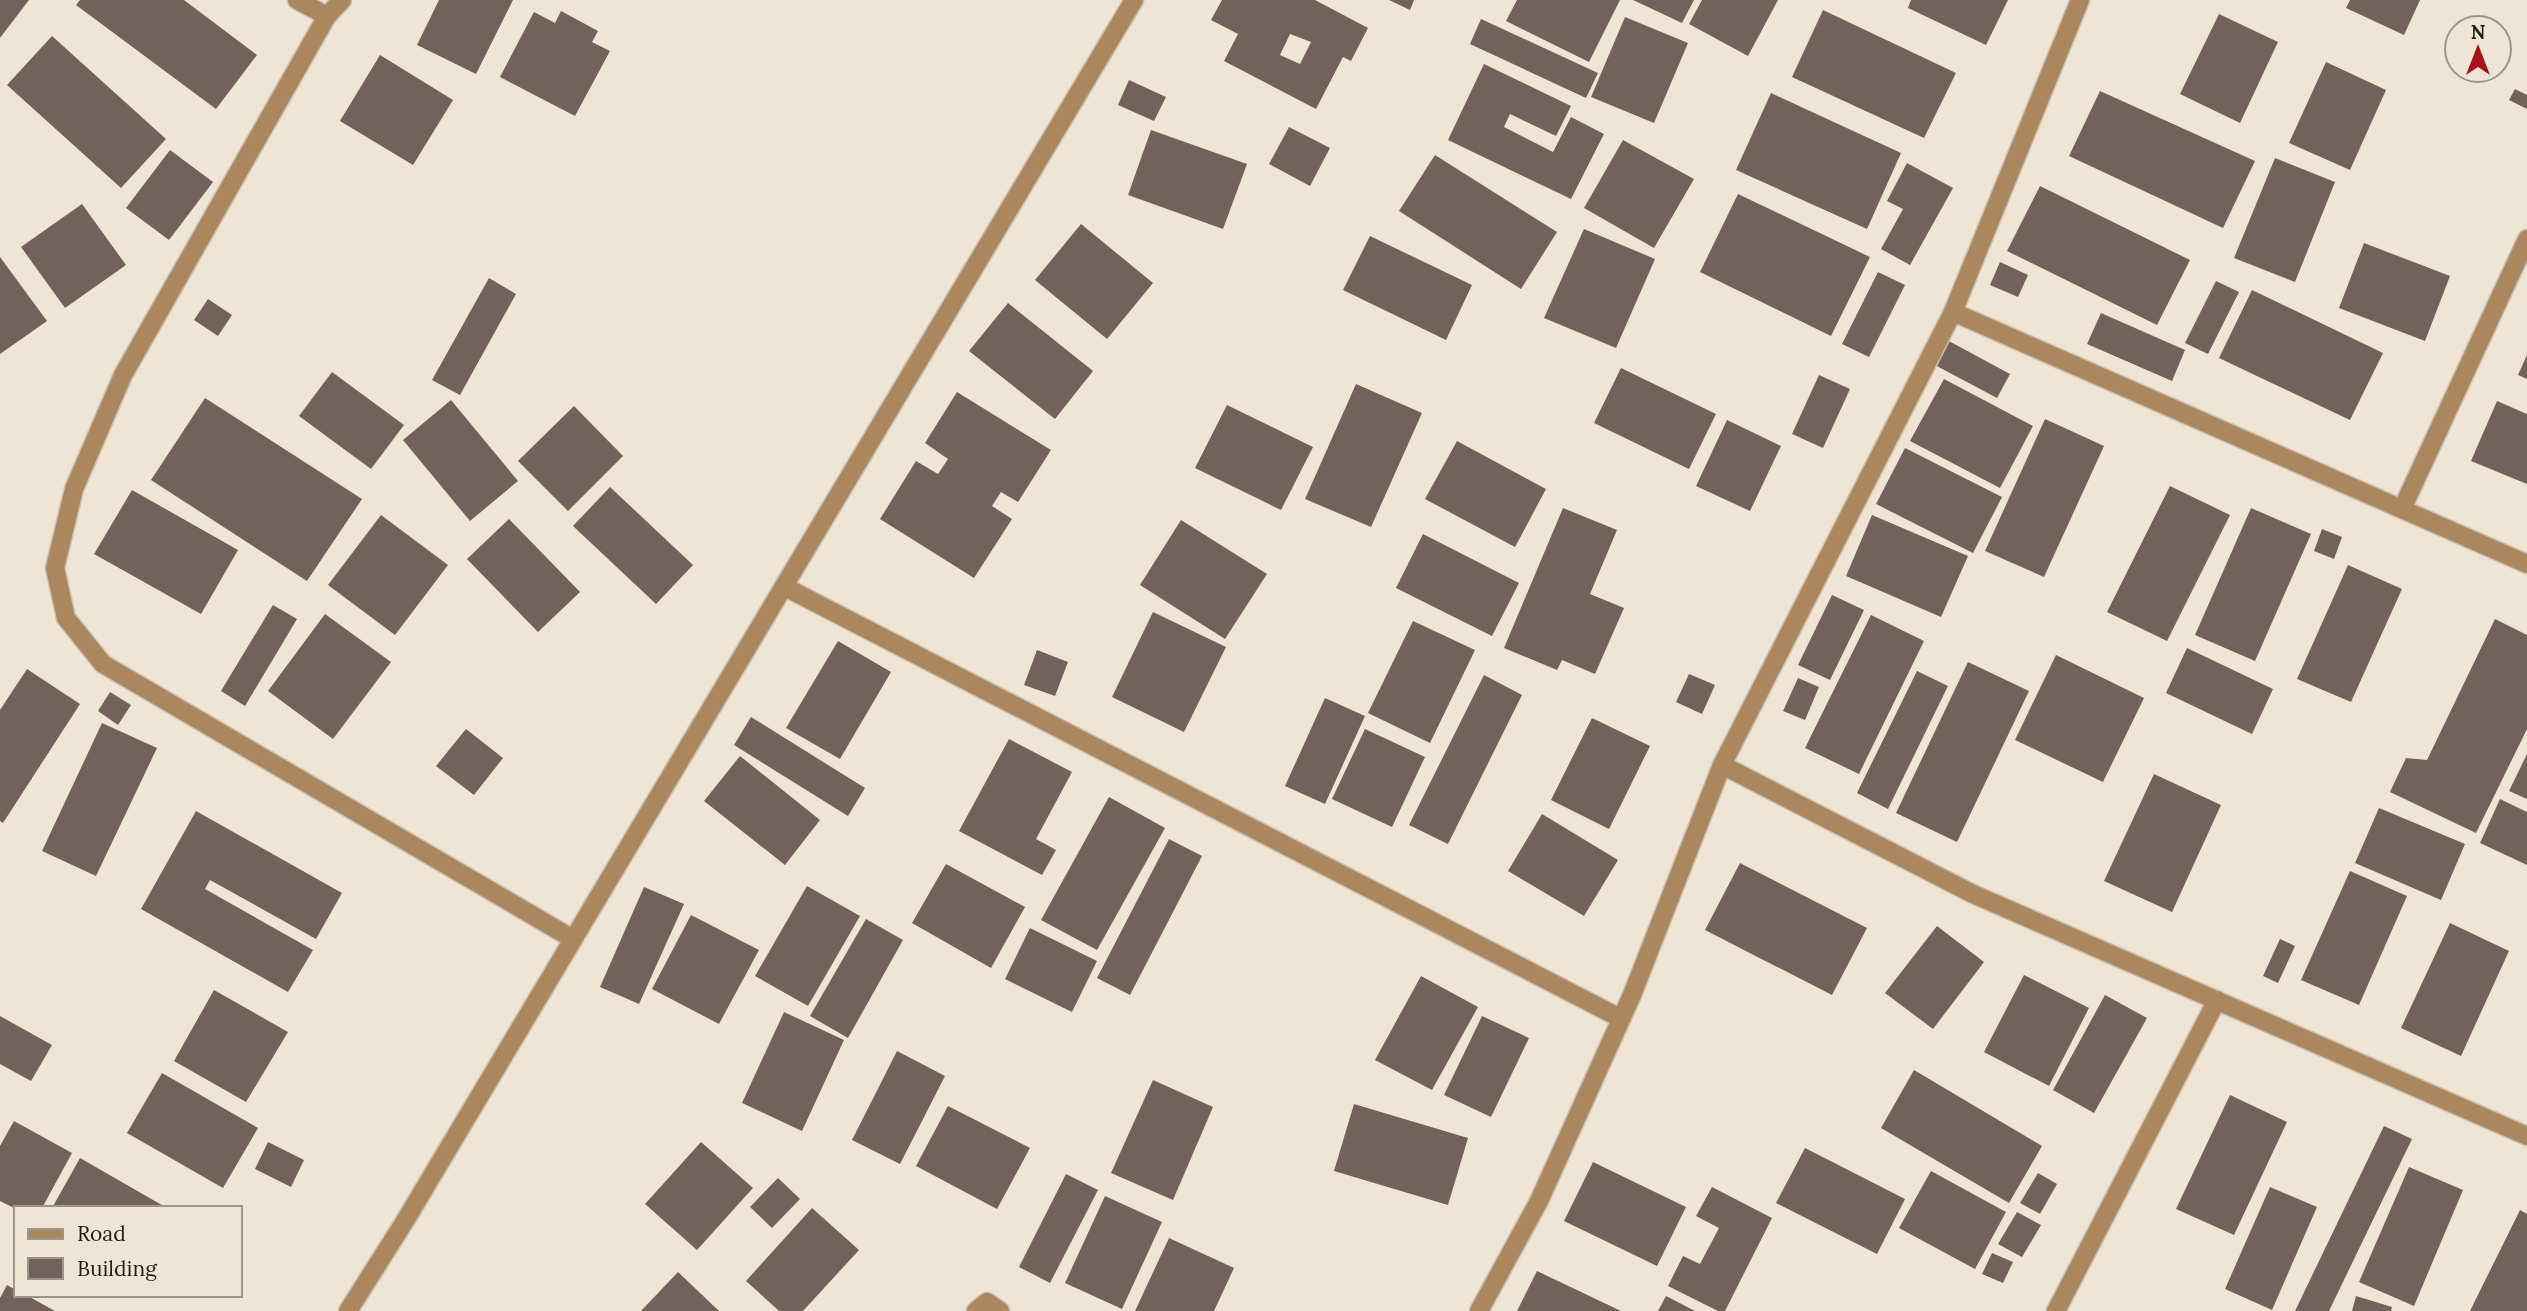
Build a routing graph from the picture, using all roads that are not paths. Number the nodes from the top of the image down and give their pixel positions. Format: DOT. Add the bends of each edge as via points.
graph roads {
  1 [pos="297,0"];
  2 [pos="342,0"];
  3 [pos="1134,0"];
  4 [pos="2080,0"];
  5 [pos="327,16"];
  6 [pos="2527,239"];
  7 [pos="1953,312"];
  8 [pos="2402,509"];
  9 [pos="2527,564"];
  10 [pos="785,587"];
  11 [pos="1722,765"];
  12 [pos="573,939"];
  13 [pos="2217,1000"];
  14 [pos="1620,1018"];
  15 [pos="2527,1136"];
  16 [pos="1475,1309"];
  17 [pos="348,1311"];
  18 [pos="976,1311"];
  19 [pos="1000,1311"];
  20 [pos="2056,1311"];
  1 -- 5 [label="street"];
  2 -- 5 [label="street"];
  3 -- 10 [label="street"];
  4 -- 7 [label="street"];
  5 -- 12 [label="street" via="123,375 74,489 55,568 66,618 103,664"];
  6 -- 8 [label="street"];
  7 -- 8 [label="street"];
  7 -- 11 [label="street"];
  8 -- 9 [label="street"];
  10 -- 12 [label="street"];
  10 -- 14 [label="street"];
  11 -- 13 [label="street" via="1973,894"];
  11 -- 14 [label="street"];
  12 -- 17 [label="street"];
  13 -- 15 [label="street"];
  13 -- 20 [label="street"];
  14 -- 16 [label="street" via="1539,1200"];
  18 -- 19 [label="street" via="987,1302"];
}
